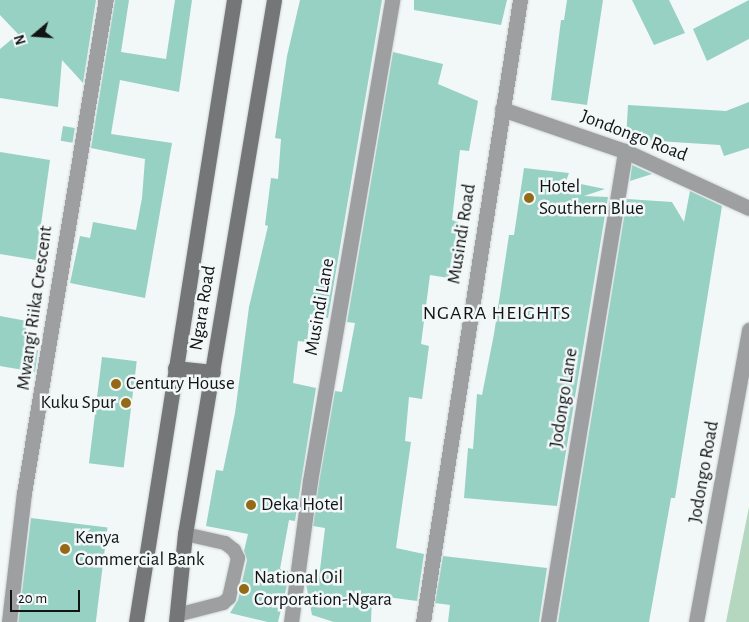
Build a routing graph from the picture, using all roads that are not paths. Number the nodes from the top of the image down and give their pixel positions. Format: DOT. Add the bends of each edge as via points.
graph roads {
  1 [pos="106,0"];
  2 [pos="234,0"];
  3 [pos="274,0"];
  4 [pos="392,0"];
  5 [pos="520,0"];
  6 [pos="502,109"];
  7 [pos="625,152"];
  8 [pos="749,208"];
  9 [pos="749,330"];
  10 [pos="175,368"];
  11 [pos="213,372"];
  12 [pos="185,534"];
  13 [pos="176,619"];
  14 [pos="9,622"];
  15 [pos="136,622"];
  16 [pos="291,622"];
  17 [pos="424,622"];
  18 [pos="548,622"];
  19 [pos="696,622"];
  1 -- 14 [label="street, Mwangi Riika Crescent" via="24,493"];
  2 -- 10 [label="main road, Ngara Road"];
  3 -- 11 [label="main road, Ngara Road"];
  4 -- 16 [label="street, Musindi Lane" via="310,481"];
  5 -- 6 [label="street, Musindi Road"];
  6 -- 7 [label="street, Jondongo Road"];
  6 -- 17 [label="street, Musindi Road"];
  7 -- 8 [label="street, Jondongo Road"];
  7 -- 18 [label="street, Jodongo Lane"];
  9 -- 19 [label="street, Jodongo Road"];
  10 -- 11 [label="main road"];
  10 -- 15 [label="main road, Ngara Road"];
  11 -- 12 [label="main road, Ngara Road"];
  12 -- 13 [label="main road, Ngara Road"];
  12 -- 13 [label="lane" via="225,544 234,550 238,558 228,598 223,603"];
}
